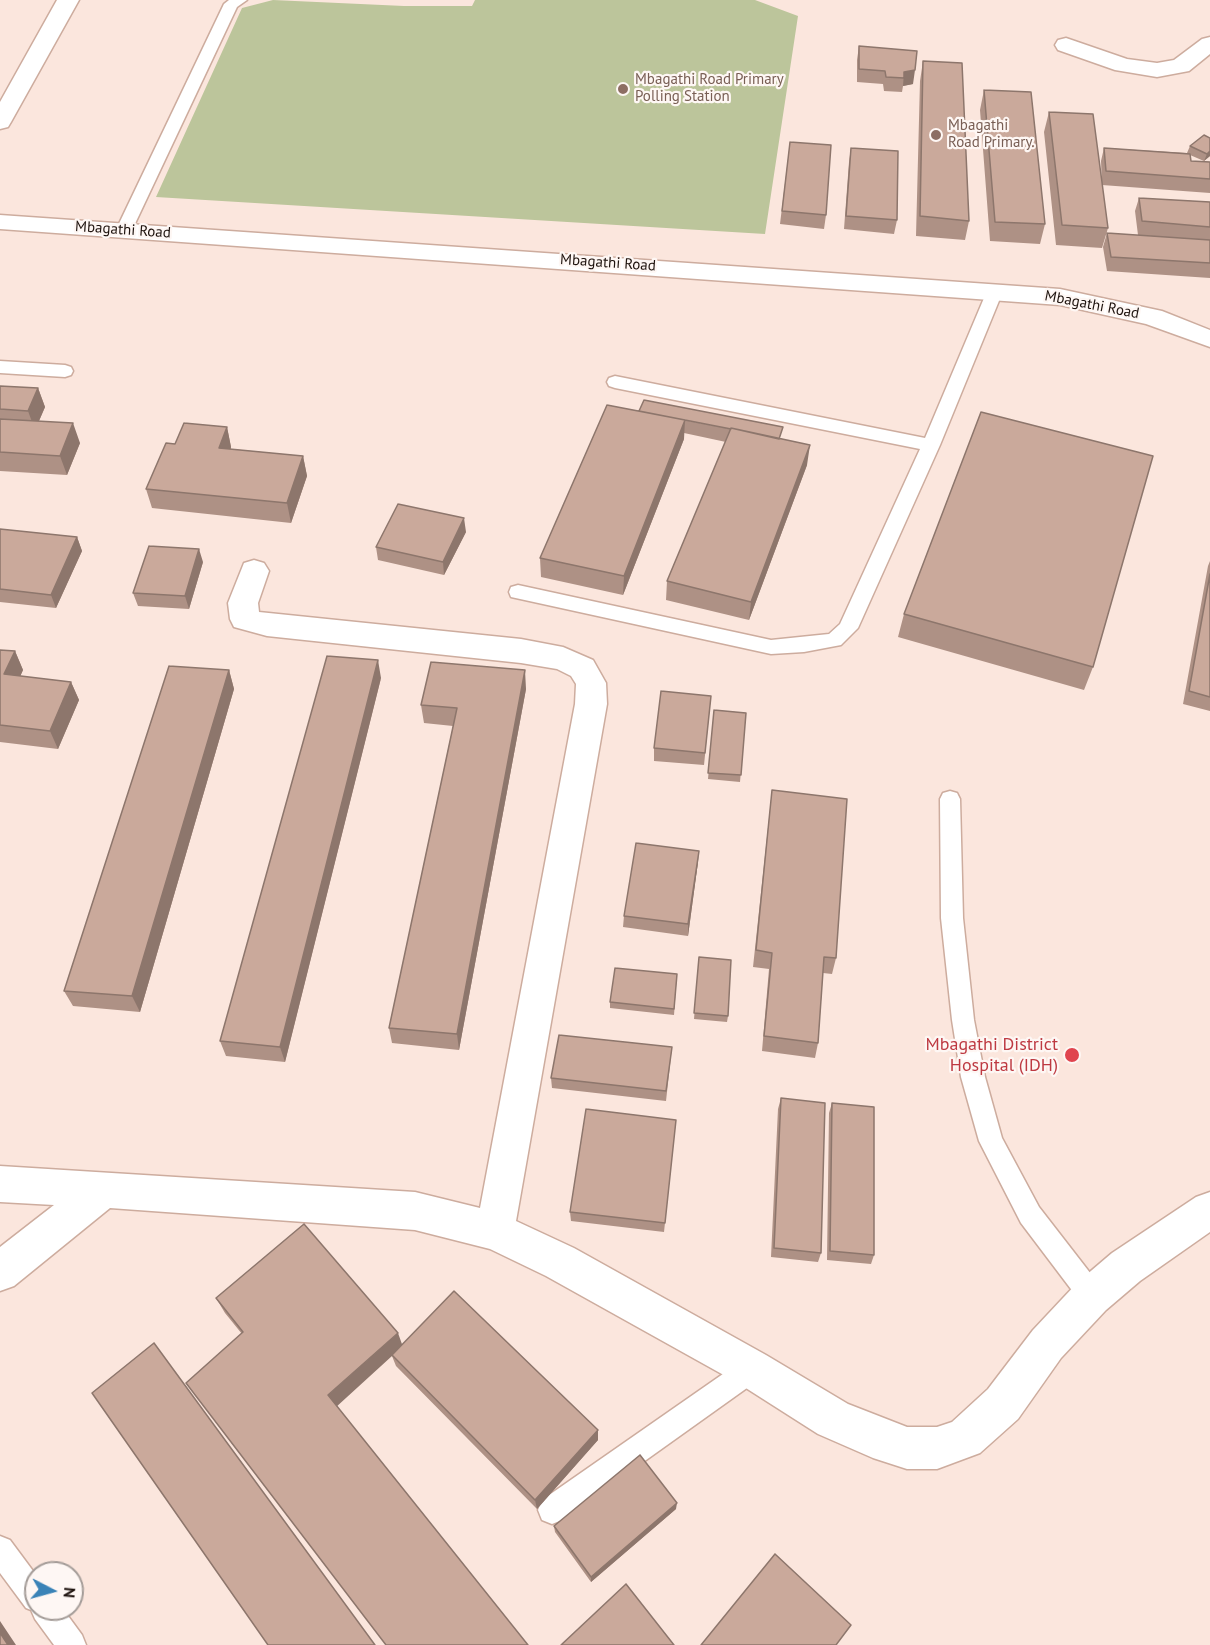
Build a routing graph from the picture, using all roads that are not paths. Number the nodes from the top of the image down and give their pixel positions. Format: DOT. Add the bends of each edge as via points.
graph roads {
  1 [pos="68,0"];
  2 [pos="240,0"];
  3 [pos="1210,44"];
  4 [pos="1066,45"];
  5 [pos="2,115"];
  6 [pos="0,222"];
  7 [pos="124,230"];
  8 [pos="995,291"];
  9 [pos="1210,339"];
  10 [pos="0,367"];
  11 [pos="65,371"];
  12 [pos="615,382"];
  13 [pos="931,445"];
  14 [pos="254,571"];
  15 [pos="518,592"];
  16 [pos="950,799"];
  17 [pos="0,1184"];
  18 [pos="104,1189"];
  19 [pos="1210,1210"];
  20 [pos="495,1231"];
  21 [pos="0,1272"];
  22 [pos="1092,1296"];
  23 [pos="752,1369"];
  24 [pos="552,1510"];
  25 [pos="0,1550"];
  26 [pos="24,1582"];
  27 [pos="54,1621"];
  28 [pos="72,1645"];
  1 -- 5 [label="street"];
  2 -- 7 [label="lane" via="231,4"];
  3 -- 4 [label="street" via="1181,66 1157,70 1123,65"];
  6 -- 7 [label="street, Mbagathi Road"];
  7 -- 8 [label="street, Mbagathi Road"];
  8 -- 9 [label="street, Mbagathi Road" via="1060,297 1154,317"];
  8 -- 13 [label="lane"];
  10 -- 11 [label="lane"];
  12 -- 13 [label="lane"];
  13 -- 15 [label="lane" via="848,628 834,640 771,647"];
  14 -- 20 [label="street" via="243,603 245,619 267,625 563,658 582,668 591,683 591,704"];
  16 -- 22 [label="lane" via="952,918 959,986 973,1077 991,1141 1030,1215"];
  17 -- 18 [label="street"];
  18 -- 20 [label="street" via="415,1210"];
  18 -- 21 [label="street"];
  19 -- 22 [label="street"];
  20 -- 23 [label="street" via="560,1262"];
  22 -- 23 [label="street" via="1047,1344 1003,1404 965,1438 938,1448 907,1448 863,1433"];
  23 -- 24 [label="lane"];
  25 -- 26 [label="lane"];
  27 -- 28 [label="lane"];
}
